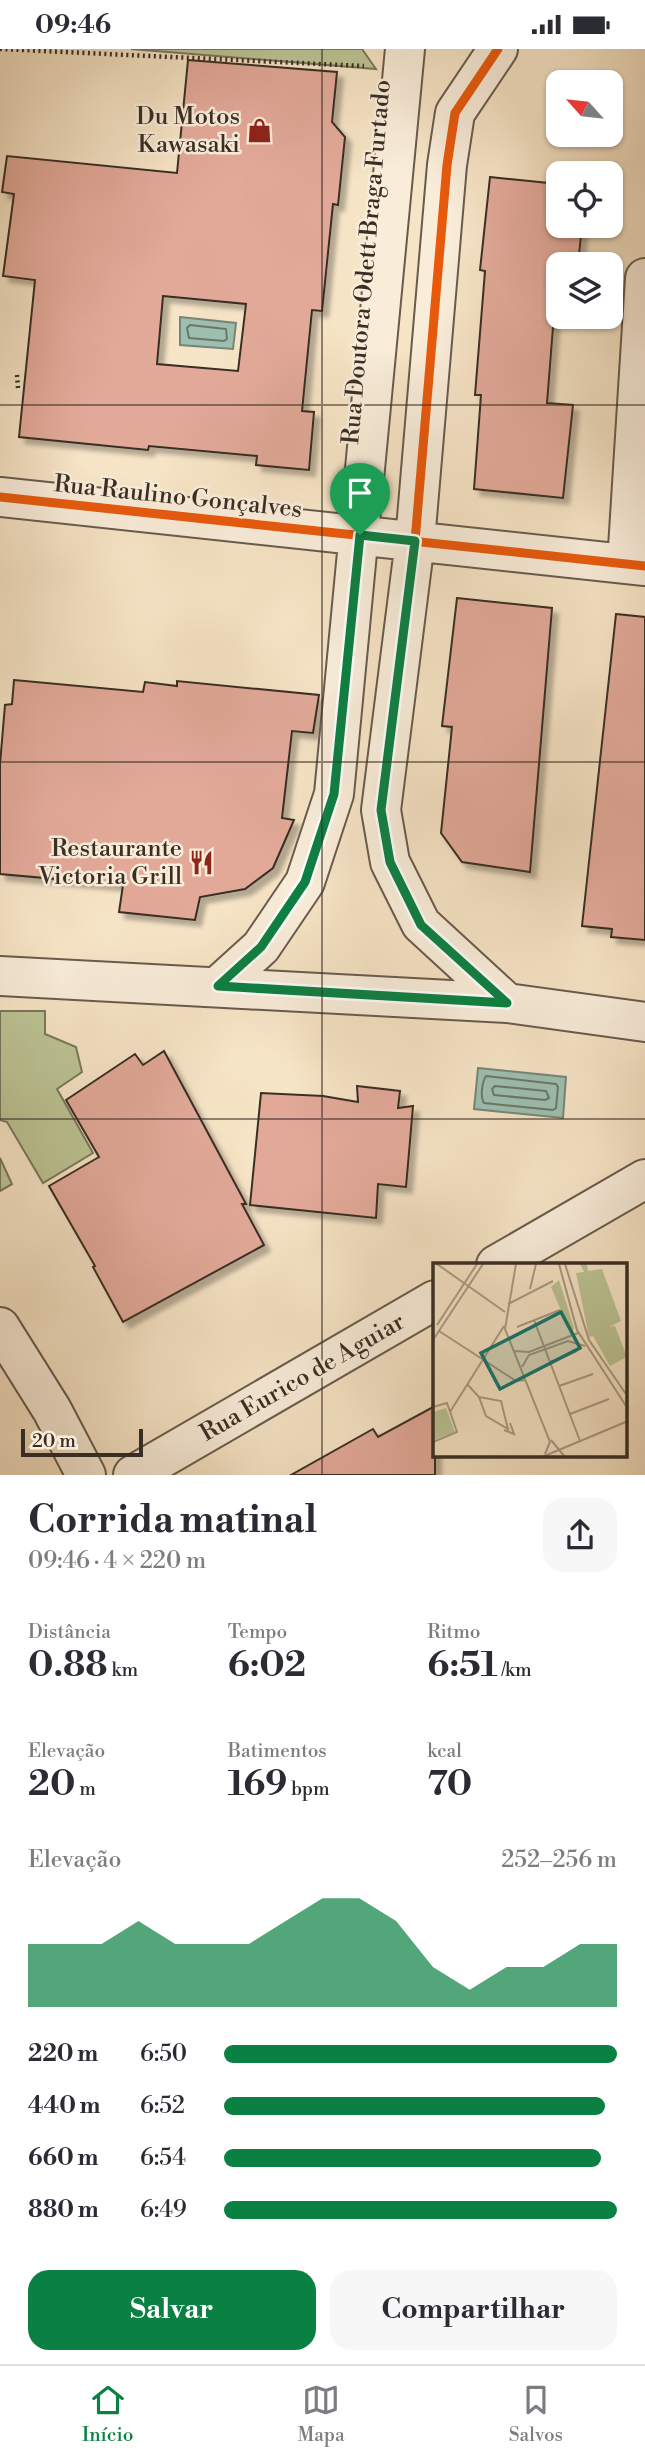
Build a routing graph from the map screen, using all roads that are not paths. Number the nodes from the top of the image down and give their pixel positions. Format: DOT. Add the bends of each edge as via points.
graph roads {
  1 [pos="498,49"];
  2 [pos="404,58"];
  3 [pos="645,278"];
  4 [pos="0,496"];
  5 [pos="360,535"];
  6 [pos="415,541"];
  7 [pos="636,565"];
  8 [pos="0,976"];
  9 [pos="218,986"];
  10 [pos="507,1003"];
  11 [pos="645,1022"];
  12 [pos="645,1179"];
  13 [pos="499,1263"];
  14 [pos="433,1301"];
  15 [pos="0,1327"];
  16 [pos="86,1475"];
  17 [pos="133,1475"];
  1 -- 6 [label="street" via="455,113"];
  2 -- 5 [label="street, Rua Doutora Odett Braga Furtado"];
  3 -- 7 [label="street"];
  4 -- 5 [label="street, Rua Raulino Gonçalves"];
  5 -- 6 [label="street, Rua Raulino Gonçalves"];
  5 -- 9 [label="street, Rua Doutora Odett Braga Furtado" via="334,794 305,882 261,947"];
  6 -- 7 [label="street, Rua Raulino Gonçalves"];
  6 -- 10 [label="street" via="381,810 390,862 421,925"];
  8 -- 9 [label="street"];
  9 -- 10 [label="street"];
  10 -- 11 [label="street"];
  12 -- 13 [label="street"];
  14 -- 17 [label="street, Rua Eurico de Aguiar"];
  15 -- 16 [label="street"];
}
